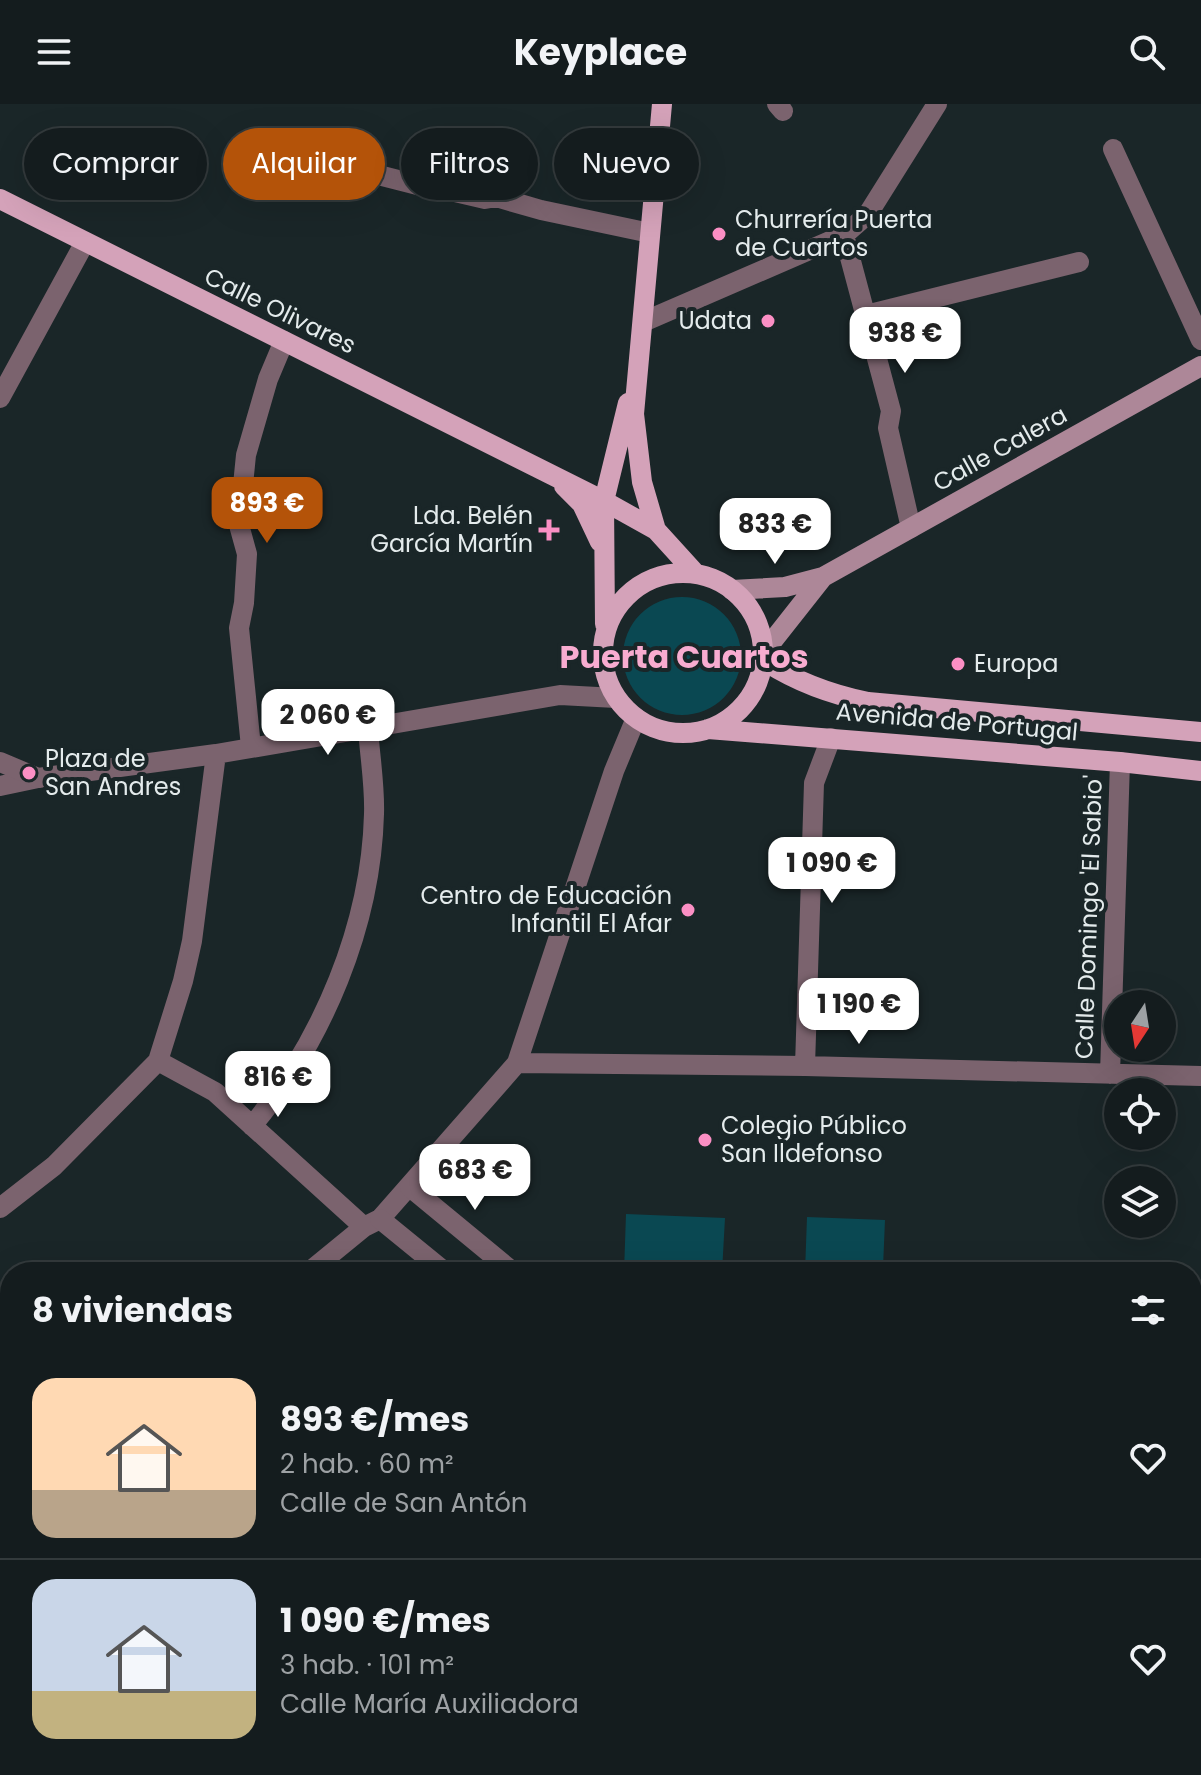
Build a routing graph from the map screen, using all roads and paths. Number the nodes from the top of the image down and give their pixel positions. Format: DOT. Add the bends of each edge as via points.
graph roads {
  1 [pos="662,104"];
  2 [pos="937,104"];
  3 [pos="1113,149"];
  4 [pos="385,177"];
  5 [pos="0,199"];
  6 [pos="650,233"];
  7 [pos="844,235"];
  8 [pos="85,242"];
  9 [pos="1079,262"];
  10 [pos="866,315"];
  11 [pos="643,322"];
  12 [pos="1201,340"];
  13 [pos="284,341"];
  14 [pos="1201,366"];
  15 [pos="635,380"];
  16 [pos="0,398"];
  17 [pos="538,468"];
  18 [pos="604,501"];
  19 [pos="911,528"];
  20 [pos="656,530"];
  21 [pos="604,555"];
  22 [pos="696,574"];
  23 [pos="823,577"];
  24 [pos="732,590"];
  25 [pos="605,631"];
  26 [pos="763,656"];
  27 [pos="616,698"];
  28 [pos="636,718"];
  29 [pos="368,729"];
  30 [pos="708,729"];
  31 [pos="1201,732"];
  32 [pos="831,738"];
  33 [pos="251,747"];
  34 [pos="216,754"];
  35 [pos="0,762"];
  36 [pos="1120,762"];
  37 [pos="1201,771"];
  38 [pos="38,778"];
  39 [pos="0,786"];
  40 [pos="158,1061"];
  41 [pos="517,1063"];
  42 [pos="805,1066"];
  43 [pos="1110,1074"];
  44 [pos="1201,1076"];
  45 [pos="252,1126"];
  46 [pos="410,1187"];
  47 [pos="0,1208"];
  48 [pos="372,1223"];
  49 [pos="322,1262"];
  50 [pos="430,1262"];
  51 [pos="501,1262"];
  1 -- 6 [label="main road"];
  2 -- 7 [label="street" via="868,214"];
  3 -- 12 [label="street"];
  4 -- 6 [label="street"];
  5 -- 8 [label="main road, Calle Olivares"];
  6 -- 11 [label="main road"];
  7 -- 10 [label="street"];
  7 -- 11 [label="street"];
  8 -- 13 [label="main road, Calle Olivares"];
  8 -- 16 [label="street"];
  9 -- 10 [label="street"];
  10 -- 19 [label="street" via="891,411 888,428"];
  11 -- 15 [label="main road"];
  13 -- 17 [label="main road, Calle Olivares"];
  13 -- 33 [label="street" via="246,455 239,525 247,554 239,628"];
  14 -- 19 [label="main road, Calle Calera"];
  15 -- 18 [label="main road"];
  15 -- 20 [label="main road" via="636,448"];
  17 -- 18 [label="main road, Calle Olivares"];
  17 -- 21 [label="main road, Calle Olivares" via="582,504"];
  18 -- 20 [label="main road, Calle Olivares"];
  18 -- 21 [label="main road"];
  19 -- 23 [label="main road, Calle Calera"];
  20 -- 22 [label="main road, Calle Olivares"];
  21 -- 25 [label="main road"];
  22 -- 24 [label="main road"];
  22 -- 25 [label="main road" via="668,574 641,584 617,606"];
  23 -- 24 [label="main road, Calle Calera" via="785,587"];
  23 -- 26 [label="main road, Calle Calera"];
  24 -- 26 [label="main road" via="755,618"];
  25 -- 27 [label="main road" via="603,664"];
  26 -- 30 [label="main road" via="746,702"];
  26 -- 31 [label="main road, Avenida de Portugal" via="801,682 868,702"];
  27 -- 28 [label="main road"];
  27 -- 29 [label="street" via="560,695"];
  28 -- 30 [label="main road" via="668,732"];
  28 -- 41 [label="street"];
  29 -- 33 [label="street"];
  29 -- 45 [label="street" via="374,813 367,890 330,1002 280,1092"];
  30 -- 32 [label="main road, Avenida de Portugal"];
  32 -- 36 [label="main road, Avenida de Portugal"];
  32 -- 42 [label="street" via="814,783"];
  33 -- 34 [label="street"];
  34 -- 38 [label="street"];
  34 -- 40 [label="street" via="192,941"];
  35 -- 38 [label="street"];
  36 -- 37 [label="main road, Avenida de Portugal"];
  36 -- 43 [label="street, Calle Domingo 'El Sabio'"];
  38 -- 39 [label="street"];
  40 -- 45 [label="street" via="215,1092"];
  40 -- 47 [label="street" via="54,1166"];
  41 -- 42 [label="street"];
  41 -- 46 [label="street"];
  42 -- 43 [label="street"];
  43 -- 44 [label="street"];
  45 -- 48 [label="street"];
  46 -- 48 [label="street"];
  46 -- 51 [label="street"];
  48 -- 49 [label="street"];
  48 -- 50 [label="street"];
}
